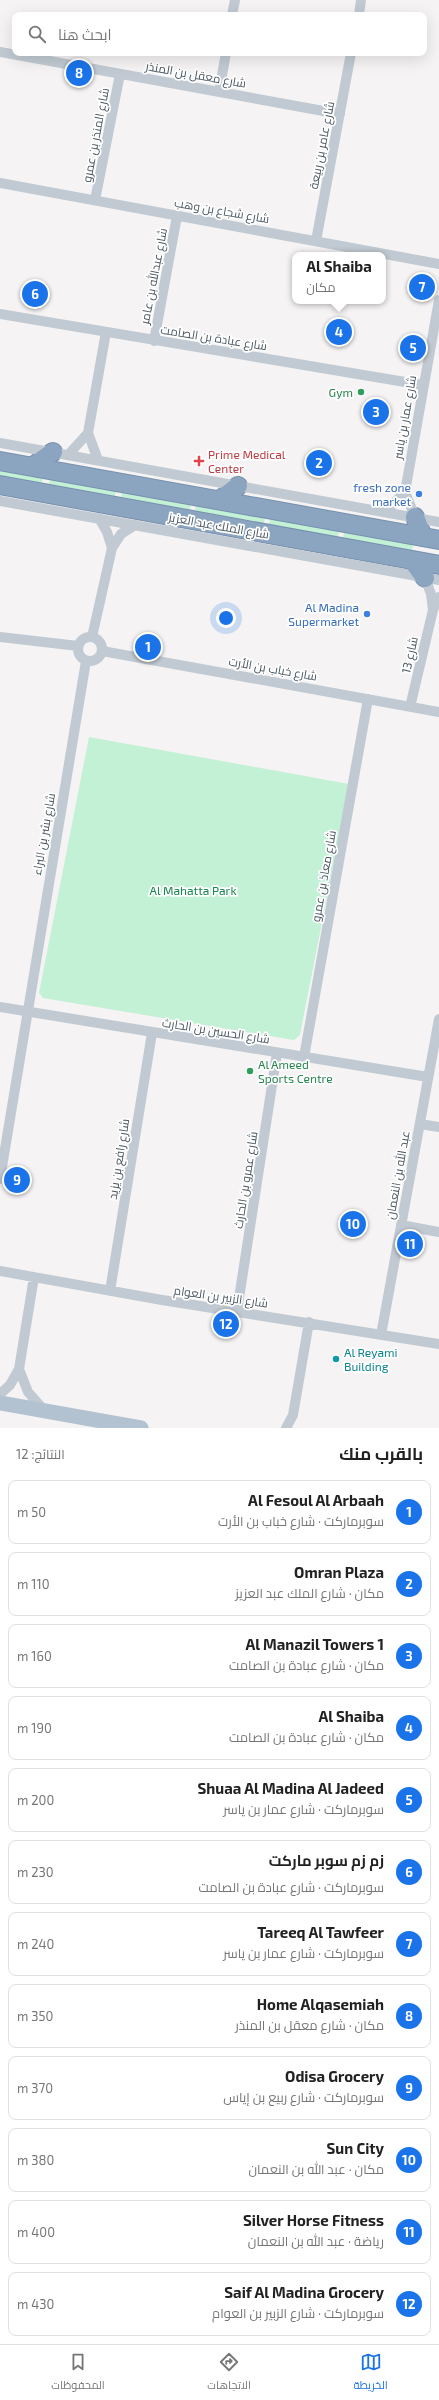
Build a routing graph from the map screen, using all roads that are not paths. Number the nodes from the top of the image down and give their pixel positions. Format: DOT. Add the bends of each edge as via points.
graph roads {
  1 [pos="235,0"];
  2 [pos="361,0"];
  3 [pos="233,12"];
  4 [pos="359,12"];
  5 [pos="0,52"];
  6 [pos="12,54"];
  7 [pos="22,56"];
  8 [pos="225,56"];
  9 [pos="350,56"];
  10 [pos="120,74"];
  11 [pos="218,92"];
  12 [pos="340,114"];
  13 [pos="0,183"];
  14 [pos="95,200"];
  15 [pos="177,216"];
  16 [pos="316,241"];
  17 [pos="375,252"];
  18 [pos="386,254"];
  19 [pos="439,264"];
  20 [pos="439,300"];
  21 [pos="0,314"];
  22 [pos="106,332"];
  23 [pos="154,341"];
  24 [pos="423,384"];
  25 [pos="88,433"];
  26 [pos="0,443"];
  27 [pos="61,453"];
  28 [pos="98,460"];
  29 [pos="0,461"];
  30 [pos="32,466"];
  31 [pos="0,485"];
  32 [pos="238,486"];
  33 [pos="405,492"];
  34 [pos="220,500"];
  35 [pos="2,503"];
  36 [pos="385,512"];
  37 [pos="415,517"];
  38 [pos="99,518"];
  39 [pos="439,522"];
  40 [pos="135,525"];
  41 [pos="289,538"];
  42 [pos="431,539"];
  43 [pos="112,548"];
  44 [pos="270,549"];
  45 [pos="412,560"];
  46 [pos="439,565"];
  47 [pos="432,579"];
  48 [pos="439,597"];
  49 [pos="433,610"];
  50 [pos="0,637"];
  51 [pos="92,637"];
  52 [pos="78,646"];
  53 [pos="102,651"];
  54 [pos="86,661"];
  55 [pos="368,699"];
  56 [pos="410,707"];
  57 [pos="439,712"];
  58 [pos="0,1007"];
  59 [pos="26,1012"];
  60 [pos="439,1019"];
  61 [pos="152,1032"];
  62 [pos="277,1053"];
  63 [pos="304,1057"];
  64 [pos="428,1077"];
  65 [pos="420,1124"];
  66 [pos="439,1126"];
  67 [pos="3,1147"];
  68 [pos="0,1180"];
  69 [pos="401,1225"];
  70 [pos="439,1232"];
  71 [pos="0,1271"];
  72 [pos="34,1277"];
  73 [pos="110,1291"];
  74 [pos="237,1311"];
  75 [pos="309,1322"];
  76 [pos="380,1335"];
  77 [pos="439,1344"];
  78 [pos="19,1369"];
  79 [pos="0,1394"];
  80 [pos="0,1403"];
  81 [pos="44,1410"];
  82 [pos="294,1415"];
  83 [pos="141,1428"];
  84 [pos="286,1428"];
  85 [pos="296,1428"];
  1 -- 3 [label="street"];
  2 -- 4 [label="street"];
  5 -- 6 [label="street, شارع معقل بن المنذر"];
  7 -- 10 [label="street, شارع معقل بن المنذر"];
  8 -- 11 [label="street"];
  9 -- 12 [label="street, شارع عامر بن ربيعة"];
  10 -- 11 [label="street, شارع معقل بن المنذر"];
  10 -- 14 [label="street, شارع المنذر بن عمرو"];
  11 -- 12 [label="street, شارع معقل بن المنذر"];
  12 -- 16 [label="street, شارع عامر بن ربيعة"];
  13 -- 14 [label="street, شارع شجاع بن وهب"];
  14 -- 15 [label="street, شارع شجاع بن وهب"];
  15 -- 16 [label="street, شارع شجاع بن وهب"];
  15 -- 23 [label="street, شارع عبدالله بن عامر"];
  16 -- 17 [label="street, شارع شجاع بن وهب"];
  18 -- 19 [label="street, شارع شجاع بن وهب"];
  20 -- 24 [label="street, شارع عمار بن ياسر"];
  21 -- 22 [label="street, شارع عبادة بن الصامت"];
  22 -- 23 [label="street, شارع عبادة بن الصامت"];
  22 -- 25 [label="street"];
  23 -- 24 [label="street, شارع عبادة بن الصامت"];
  24 -- 33 [label="street, شارع عمار بن ياسر"];
  25 -- 27 [label="street"];
  25 -- 28 [label="street"];
  26 -- 27 [label="street"];
  27 -- 28 [label="street"];
  27 -- 30 [label="highway"];
  28 -- 32 [label="street"];
  29 -- 30 [label="highway, شارع الملك عبد العزيز"];
  30 -- 34 [label="highway, شارع الملك عبد العزيز"];
  31 -- 41 [label="highway, شارع الملك عبد العزيز"];
  32 -- 34 [label="highway"];
  32 -- 36 [label="street"];
  33 -- 36 [label="street"];
  33 -- 37 [label="street"];
  34 -- 42 [label="highway, شارع الملك عبد العزيز"];
  35 -- 38 [label="street, شارع الملك عبد العزيز"];
  36 -- 37 [label="street"];
  37 -- 39 [label="street"];
  37 -- 42 [label="highway"];
  38 -- 40 [label="street, شارع الملك عبد العزيز"];
  38 -- 43 [label="street"];
  40 -- 43 [label="street" via="121,534"];
  40 -- 44 [label="street, شارع الملك عبد العزيز"];
  41 -- 44 [label="highway"];
  41 -- 45 [label="highway, شارع الملك عبد العزيز"];
  43 -- 51 [label="street"];
  44 -- 47 [label="street, شارع الملك عبد العزيز"];
  45 -- 46 [label="highway, شارع الملك عبد العزيز"];
  45 -- 47 [label="highway"];
  47 -- 49 [label="street, شارع 13"];
  48 -- 49 [label="street, شارع 13"];
  49 -- 56 [label="street, شارع 13"];
  50 -- 52 [label="street"];
  51 -- 52 [label="street" via="81,640"];
  51 -- 53 [label="street" via="100,642"];
  52 -- 54 [label="street" via="79,655"];
  53 -- 54 [label="street" via="98,658"];
  53 -- 55 [label="street, شارع خباب بن الأرت"];
  54 -- 59 [label="street, شارع بشر بن البراء"];
  55 -- 56 [label="street, شارع خباب بن الأرت"];
  55 -- 63 [label="street, شارع معاذ بن عمرو"];
  56 -- 57 [label="street, شارع خباب بن الأرت"];
  58 -- 59 [label="street, شارع الحسين بن الحارث"];
  59 -- 61 [label="street, شارع الحسين بن الحارث"];
  59 -- 67 [label="street, شارع بشر بن البراء"];
  60 -- 64 [label="street, عبد الله بن النعمان"];
  61 -- 62 [label="street, شارع الحسين بن الحارث"];
  61 -- 73 [label="street, شارع رافع بن يزيد"];
  62 -- 63 [label="street, شارع الحسين بن الحارث"];
  62 -- 74 [label="street, شارع عمرو بن الحارث"];
  63 -- 64 [label="street, شارع الحسين بن الحارث"];
  64 -- 65 [label="street, عبد الله بن النعمان"];
  65 -- 66 [label="street"];
  65 -- 69 [label="street, عبد الله بن النعمان"];
  67 -- 68 [label="street, شارع بشر بن البراء"];
  69 -- 70 [label="street"];
  69 -- 76 [label="street, عبد الله بن النعمان"];
  71 -- 72 [label="street, شارع الزبير بن العوام"];
  72 -- 73 [label="street, شارع الزبير بن العوام"];
  72 -- 78 [label="street"];
  73 -- 74 [label="street, شارع الزبير بن العوام"];
  74 -- 75 [label="street, شارع الزبير بن العوام"];
  75 -- 76 [label="street, شارع الزبير بن العوام"];
  75 -- 82 [label="street"];
  76 -- 77 [label="street, شارع الزبير بن العوام"];
  78 -- 79 [label="street" via="10,1385"];
  78 -- 81 [label="street" via="28,1392"];
  80 -- 81 [label="main road"];
  81 -- 83 [label="main road"];
  82 -- 84 [label="street"];
  82 -- 85 [label="street"];
}
